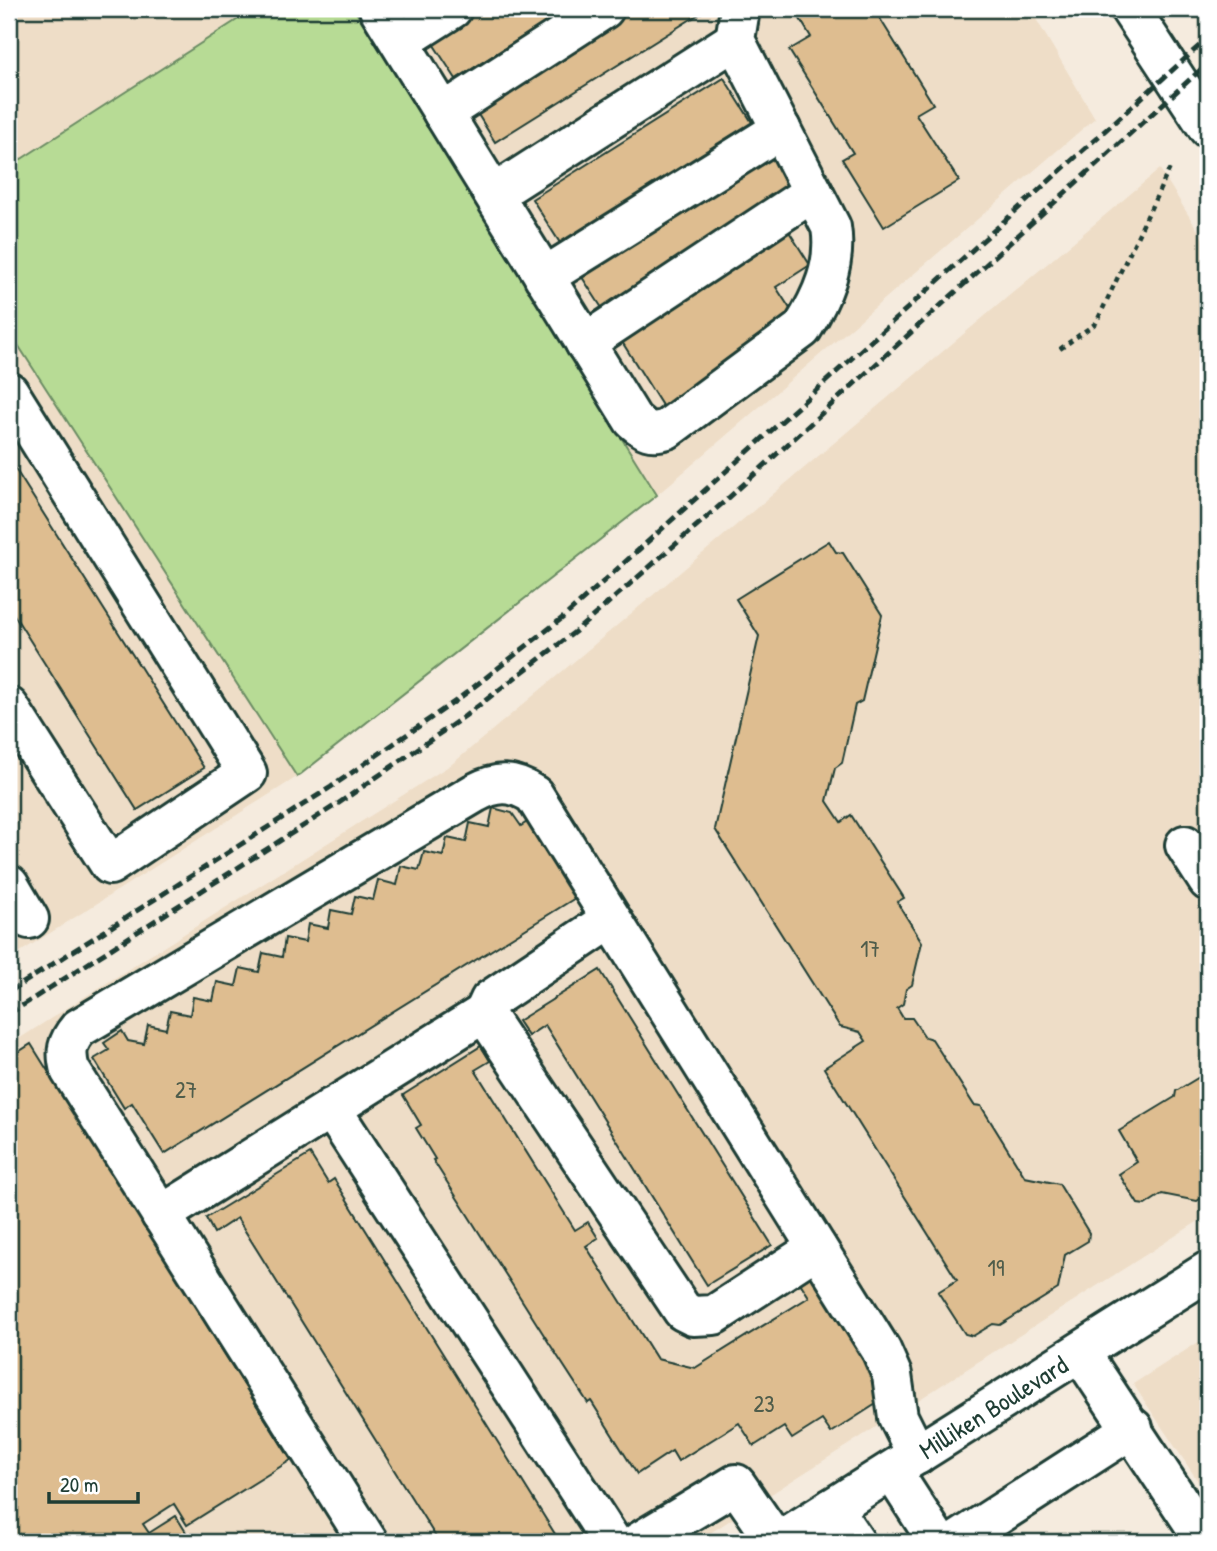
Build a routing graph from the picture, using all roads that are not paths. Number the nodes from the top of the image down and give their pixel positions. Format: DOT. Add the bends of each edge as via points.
graph roads {
  1 [pos="379,9"];
  2 [pos="452,9"];
  3 [pos="604,9"];
  4 [pos="1130,9"];
  5 [pos="738,24"];
  6 [pos="400,43"];
  7 [pos="443,113"];
  8 [pos="781,128"];
  9 [pos="1208,128"];
  10 [pos="813,192"];
  11 [pos="494,194"];
  12 [pos="544,277"];
  13 [pos="585,343"];
  14 [pos="9,392"];
  15 [pos="9,707"];
  16 [pos="1185,845"];
  17 [pos="1208,881"];
  18 [pos="9,885"];
  19 [pos="29,919"];
  20 [pos="611,919"];
  21 [pos="485,1013"];
  22 [pos="331,1108"];
  23 [pos="161,1215"];
  24 [pos="817,1248"];
  25 [pos="1208,1271"];
  26 [pos="1080,1352"];
  27 [pos="1133,1428"];
  28 [pos="904,1463"];
  29 [pos="832,1508"];
  30 [pos="368,1542"];
  31 [pos="612,1542"];
  32 [pos="639,1542"];
  33 [pos="777,1542"];
  34 [pos="855,1542"];
  35 [pos="938,1542"];
  36 [pos="956,1542"];
  37 [pos="1206,1542"];
  1 -- 6 [label="street"];
  2 -- 6 [label="street"];
  3 -- 7 [label="street"];
  4 -- 9 [label="street"];
  5 -- 8 [label="street"];
  5 -- 11 [label="street"];
  6 -- 7 [label="street"];
  7 -- 11 [label="street"];
  8 -- 10 [label="street"];
  8 -- 12 [label="street"];
  10 -- 13 [label="street"];
  10 -- 13 [label="street" via="831,226 833,260 802,329 667,429 654,433 633,420"];
  11 -- 12 [label="street"];
  12 -- 13 [label="street"];
  14 -- 15 [label="street" via="247,773 110,865"];
  16 -- 17 [label="street"];
  18 -- 19 [label="street"];
  20 -- 21 [label="street" via="490,1000"];
  20 -- 23 [label="street" via="534,795 518,785 503,783 475,793 79,1028 69,1040 66,1056 70,1070"];
  20 -- 24 [label="street"];
  21 -- 22 [label="street"];
  21 -- 24 [label="street" via="683,1311 693,1316 714,1315"];
  22 -- 23 [label="street"];
  22 -- 31 [label="street"];
  23 -- 30 [label="street"];
  24 -- 28 [label="street" via="892,1375"];
  25 -- 26 [label="street, Milliken Boulevard"];
  26 -- 27 [label="street"];
  26 -- 28 [label="street, Milliken Boulevard"];
  27 -- 36 [label="street"];
  27 -- 37 [label="street"];
  28 -- 29 [label="street, Milliken Boulevard"];
  28 -- 35 [label="street"];
  29 -- 33 [label="street, Milliken Boulevard"];
  29 -- 34 [label="street"];
  32 -- 33 [label="street" via="736,1484"];
}
